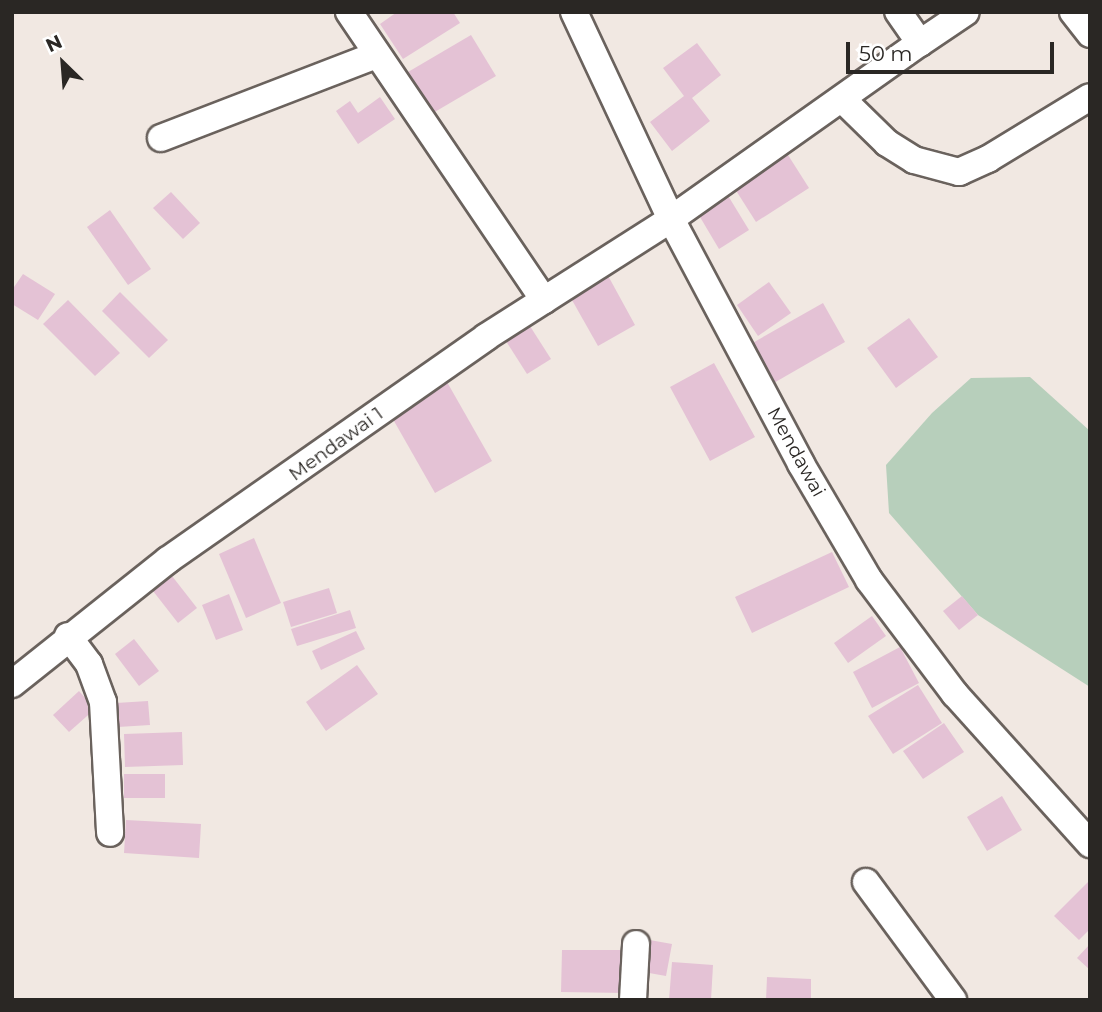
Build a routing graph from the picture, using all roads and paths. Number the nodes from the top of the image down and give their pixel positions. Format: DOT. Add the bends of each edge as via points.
graph roads {
  1 [pos="349,12"];
  2 [pos="574,12"];
  3 [pos="898,12"];
  4 [pos="966,12"];
  5 [pos="1073,12"];
  6 [pos="1090,34"];
  7 [pos="920,43"];
  8 [pos="376,55"];
  9 [pos="1090,97"];
  10 [pos="842,99"];
  11 [pos="160,138"];
  12 [pos="671,219"];
  13 [pos="544,300"];
  14 [pos="68,636"];
  15 [pos="12,684"];
  16 [pos="110,833"];
  17 [pos="1090,844"];
  18 [pos="866,882"];
  19 [pos="636,944"];
  20 [pos="633,1000"];
  21 [pos="953,1000"];
  1 -- 8 [label="street"];
  2 -- 12 [label="street, Mendawai"];
  3 -- 7 [label="street"];
  4 -- 7 [label="street, Mendawai 1"];
  5 -- 6 [label="street"];
  7 -- 10 [label="street, Mendawai 1"];
  8 -- 11 [label="street"];
  8 -- 13 [label="street"];
  9 -- 10 [label="street" via="959,172 914,160 887,143"];
  10 -- 12 [label="street, Mendawai 1"];
  12 -- 13 [label="street, Mendawai 1"];
  12 -- 17 [label="street, Mendawai" via="801,464 884,602 955,694"];
  13 -- 14 [label="street, Mendawai 1" via="168,560"];
  14 -- 15 [label="street, Mendawai 1"];
  14 -- 16 [label="street" via="89,664 103,702"];
  18 -- 21 [label="street"];
  19 -- 20 [label="street"];
}
